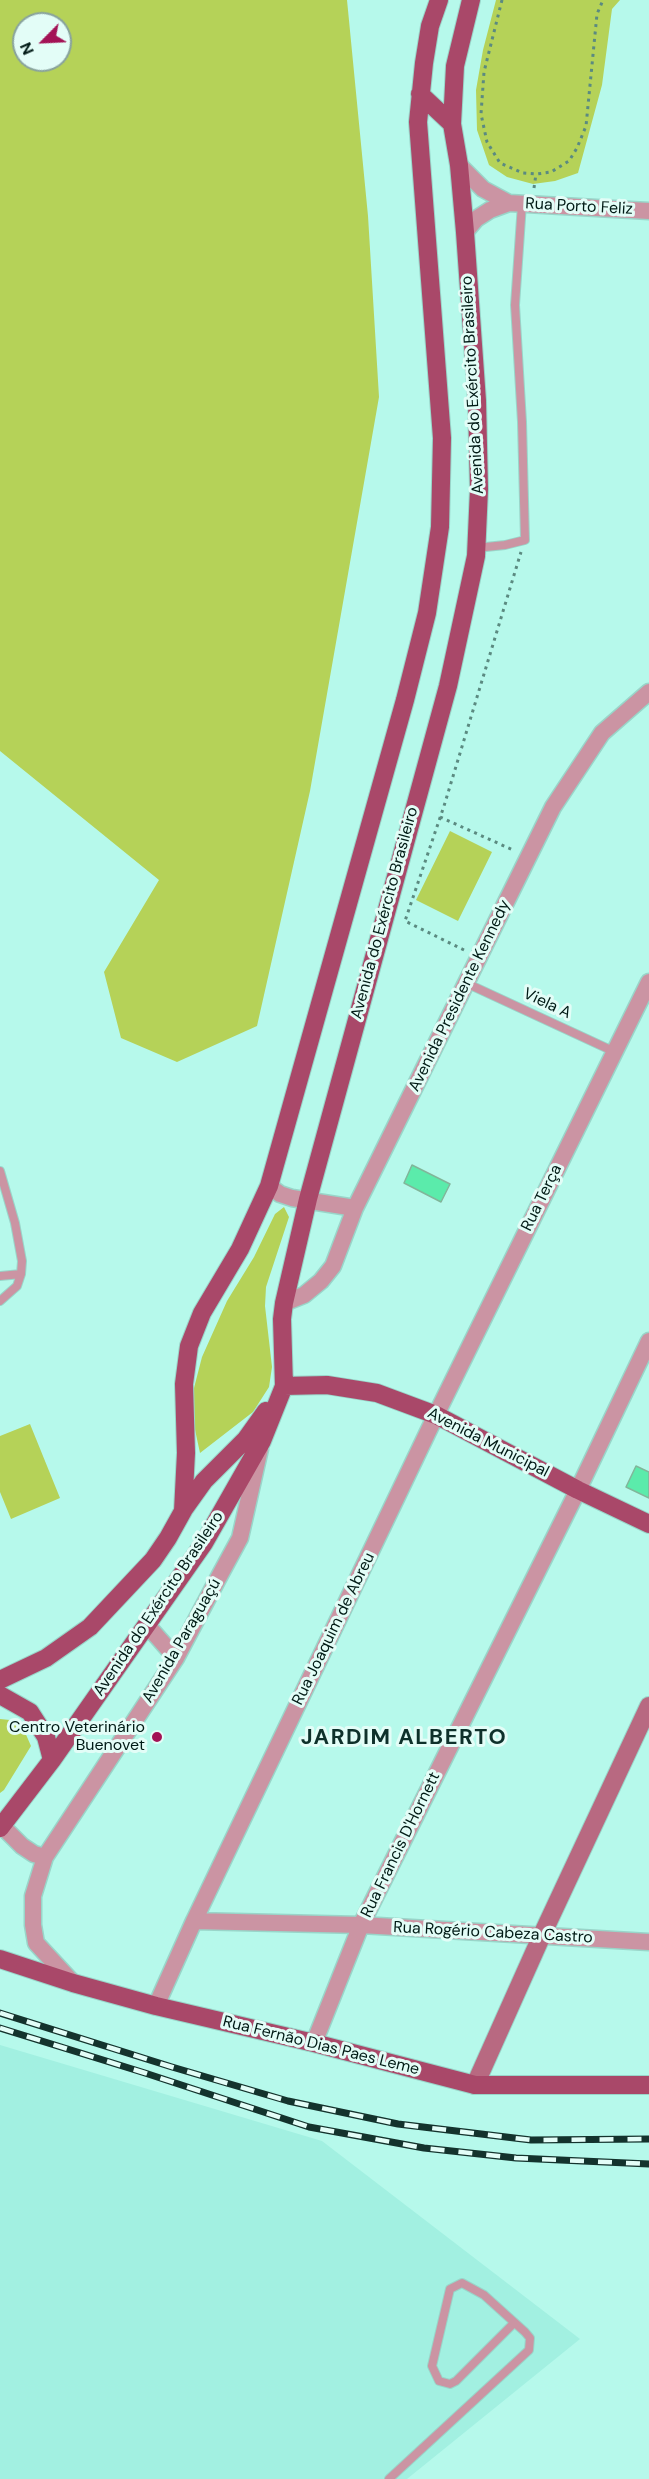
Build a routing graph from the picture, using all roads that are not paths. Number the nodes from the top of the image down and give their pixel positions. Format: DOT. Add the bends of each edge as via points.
graph roads {
  1 [pos="439,0"];
  2 [pos="471,0"];
  3 [pos="420,94"];
  4 [pos="452,124"];
  5 [pos="459,165"];
  6 [pos="516,204"];
  7 [pos="649,211"];
  8 [pos="465,232"];
  9 [pos="476,548"];
  10 [pos="649,692"];
  11 [pos="649,982"];
  12 [pos="466,983"];
  13 [pos="615,1052"];
  14 [pos="0,1171"];
  15 [pos="269,1186"];
  16 [pos="308,1199"];
  17 [pos="355,1208"];
  18 [pos="21,1274"];
  19 [pos="0,1276"];
  20 [pos="0,1301"];
  21 [pos="284,1303"];
  22 [pos="649,1341"];
  23 [pos="284,1386"];
  24 [pos="436,1414"];
  25 [pos="262,1441"];
  26 [pos="578,1490"];
  27 [pos="183,1511"];
  28 [pos="649,1524"];
  29 [pos="147,1625"];
  30 [pos="176,1658"];
  31 [pos="0,1680"];
  32 [pos="0,1695"];
  33 [pos="648,1712"];
  34 [pos="52,1760"];
  35 [pos="1,1827"];
  36 [pos="45,1857"];
  37 [pos="194,1921"];
  38 [pos="361,1925"];
  39 [pos="542,1935"];
  40 [pos="649,1942"];
  41 [pos="0,1959"];
  42 [pos="72,1983"];
  43 [pos="156,2006"];
  44 [pos="314,2043"];
  45 [pos="475,2085"];
  46 [pos="649,2085"];
  47 [pos="514,2323"];
  48 [pos="389,2479"];
  1 -- 3 [label="main road, Avenida do Exército Brasileiro" via="430,26"];
  2 -- 4 [label="main road, Avenida do Exército Brasileiro" via="454,66"];
  3 -- 4 [label="main road"];
  3 -- 15 [label="main road, Avenida do Exército Brasileiro" via="418,122 442,438 440,527 427,613 405,700"];
  4 -- 5 [label="main road, Avenida do Exército Brasileiro"];
  5 -- 6 [label="street, Rua Porto Feliz" via="483,189"];
  5 -- 8 [label="main road, Avenida do Exército Brasileiro"];
  6 -- 7 [label="street, Rua Porto Feliz"];
  6 -- 8 [label="street, Rua Porto Feliz" via="490,210"];
  6 -- 9 [label="lane" via="515,305 525,540"];
  8 -- 9 [label="main road, Avenida do Exército Brasileiro" via="477,401"];
  9 -- 16 [label="main road, Avenida do Exército Brasileiro" via="448,687"];
  10 -- 12 [label="street, Avenida Presidente Kennedy" via="602,733 553,807"];
  11 -- 13 [label="street, Rua Terça"];
  12 -- 13 [label="lane, Viela A"];
  12 -- 17 [label="street, Avenida Presidente Kennedy"];
  13 -- 24 [label="street, Rua Terça"];
  14 -- 18 [label="lane" via="21,1248"];
  15 -- 16 [label="street" via="280,1194"];
  15 -- 27 [label="main road, Avenida do Exército Brasileiro" via="240,1249 202,1313 189,1346 184,1384"];
  16 -- 17 [label="street"];
  16 -- 21 [label="main road, Avenida do Exército Brasileiro"];
  17 -- 21 [label="street, Avenida Presidente Kennedy" via="333,1266 304,1295"];
  18 -- 19 [label="lane"];
  18 -- 20 [label="lane" via="17,1286"];
  21 -- 23 [label="main road, Avenida do Exército Brasileiro"];
  22 -- 26 [label="street, Rua Francis D'Hornett"];
  23 -- 24 [label="main road, Avenida Municipal" via="327,1385 377,1393"];
  23 -- 25 [label="main road, Avenida do Exército Brasileiro"];
  23 -- 27 [label="main road" via="246,1439 204,1481"];
  24 -- 26 [label="main road, Avenida Municipal"];
  24 -- 37 [label="street, Rua Joaquim de Abreu"];
  25 -- 29 [label="main road, Avenida do Exército Brasileiro" via="204,1543"];
  25 -- 30 [label="street, Avenida Paraguaçú" via="240,1538"];
  26 -- 28 [label="main road, Avenida Municipal"];
  26 -- 38 [label="street, Rua Francis D'Hornett"];
  27 -- 31 [label="main road, Avenida do Exército Brasileiro" via="153,1560 90,1627 46,1658"];
  29 -- 30 [label="street"];
  29 -- 34 [label="main road, Avenida do Exército Brasileiro"];
  30 -- 36 [label="street, Avenida Paraguaçú"];
  32 -- 34 [label="main road" via="30,1712 46,1737"];
  33 -- 39 [label="main road"];
  34 -- 35 [label="main road, Avenida do Exército Brasileiro"];
  35 -- 36 [label="street" via="22,1846"];
  36 -- 42 [label="street, Avenida Paraguaçú" via="33,1896 36,1943"];
  37 -- 38 [label="street, Rua Rogério Cabeza Castro"];
  37 -- 43 [label="street, Rua Joaquim de Abreu"];
  38 -- 39 [label="street, Rua Rogério Cabeza Castro"];
  38 -- 44 [label="street, Rua Francis D'Hornett"];
  39 -- 40 [label="street, Rua Rogério Cabeza Castro"];
  39 -- 45 [label="main road"];
  41 -- 42 [label="main road, Rua Fernão Dias Paes Leme"];
  42 -- 43 [label="main road, Rua Fernão Dias Paes Leme"];
  43 -- 44 [label="main road, Rua Fernão Dias Paes Leme"];
  44 -- 45 [label="main road, Rua Fernão Dias Paes Leme"];
  45 -- 46 [label="main road, Rua Fernão Dias Paes Leme"];
  47 -- 47 [label="lane" via="456,2381 438,2381 432,2366 450,2289 455,2285 462,2283 484,2295"];
  47 -- 48 [label="lane" via="530,2338 529,2350"];
}
